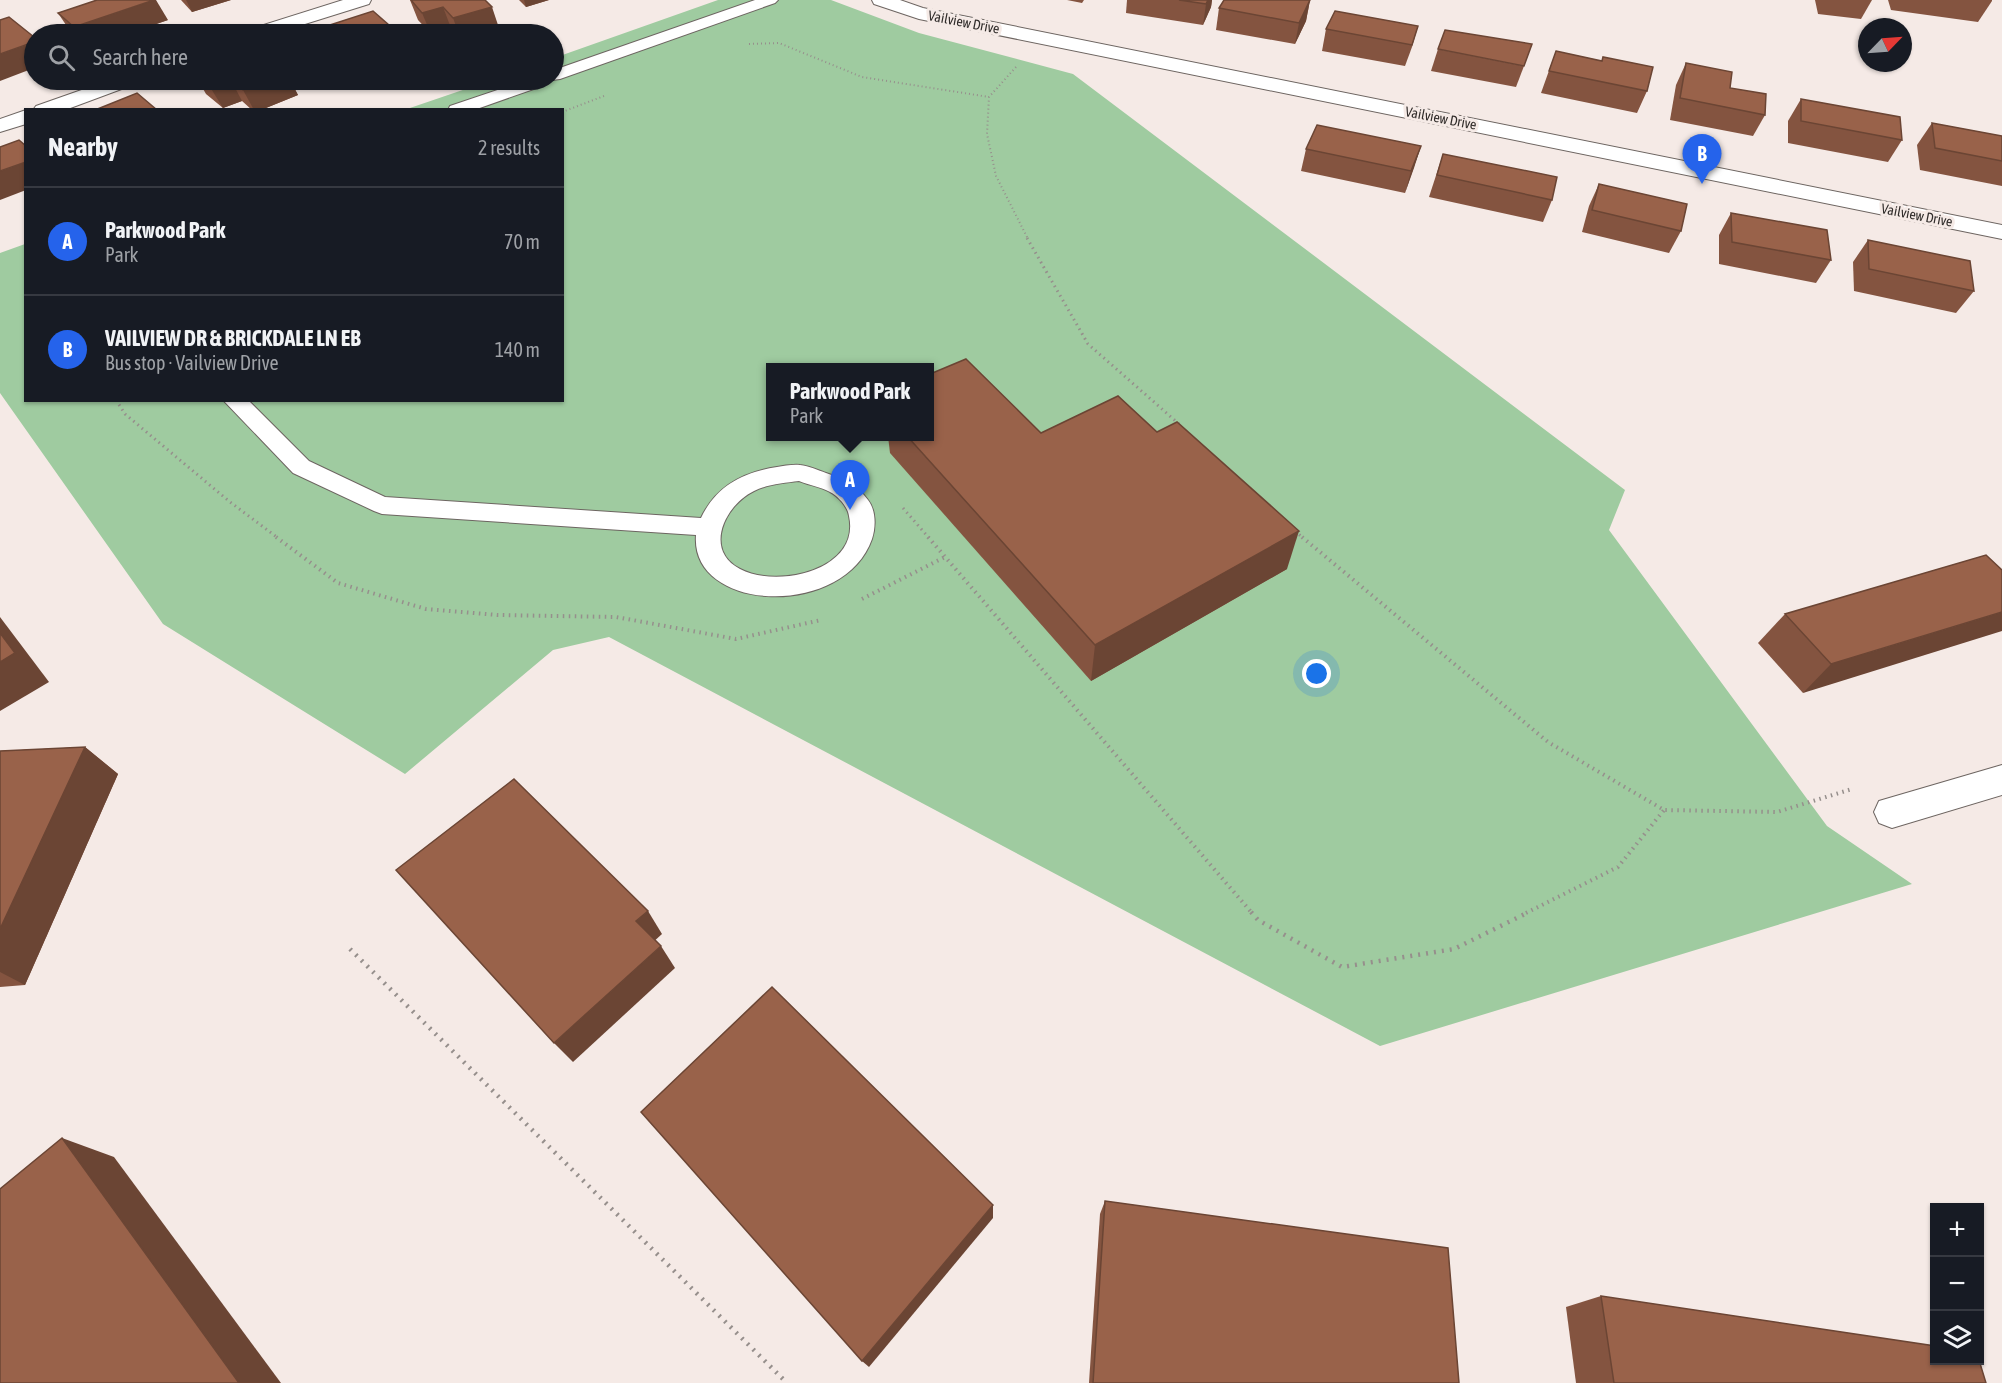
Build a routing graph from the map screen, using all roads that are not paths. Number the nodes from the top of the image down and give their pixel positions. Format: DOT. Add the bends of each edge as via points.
graph roads {
  1 [pos="362,0"];
  2 [pos="770,0"];
  3 [pos="881,0"];
  4 [pos="286,24"];
  5 [pos="564,72"];
  6 [pos="100,90"];
  7 [pos="513,90"];
  8 [pos="49,108"];
  9 [pos="462,108"];
  10 [pos="24,117"];
  11 [pos="0,126"];
  12 [pos="2002,232"];
  13 [pos="236,402"];
  14 [pos="708,527"];
  15 [pos="2002,780"];
  16 [pos="1892,812"];
  1 -- 4 [label="street"];
  2 -- 5 [label="lane"];
  3 -- 12 [label="street, Vailview Drive" via="919,13"];
  6 -- 8 [label="street"];
  7 -- 9 [label="lane"];
  10 -- 11 [label="street"];
  13 -- 14 [label="lane" via="301,467 382,505"];
  14 -- 14 [label="lane" via="708,546 716,565 734,579 758,587 785,589 812,584 836,572 854,555 863,536 864,518 857,501 843,487 823,477 800,473 753,481 732,493 716,509"];
  15 -- 16 [label="street"];
}
